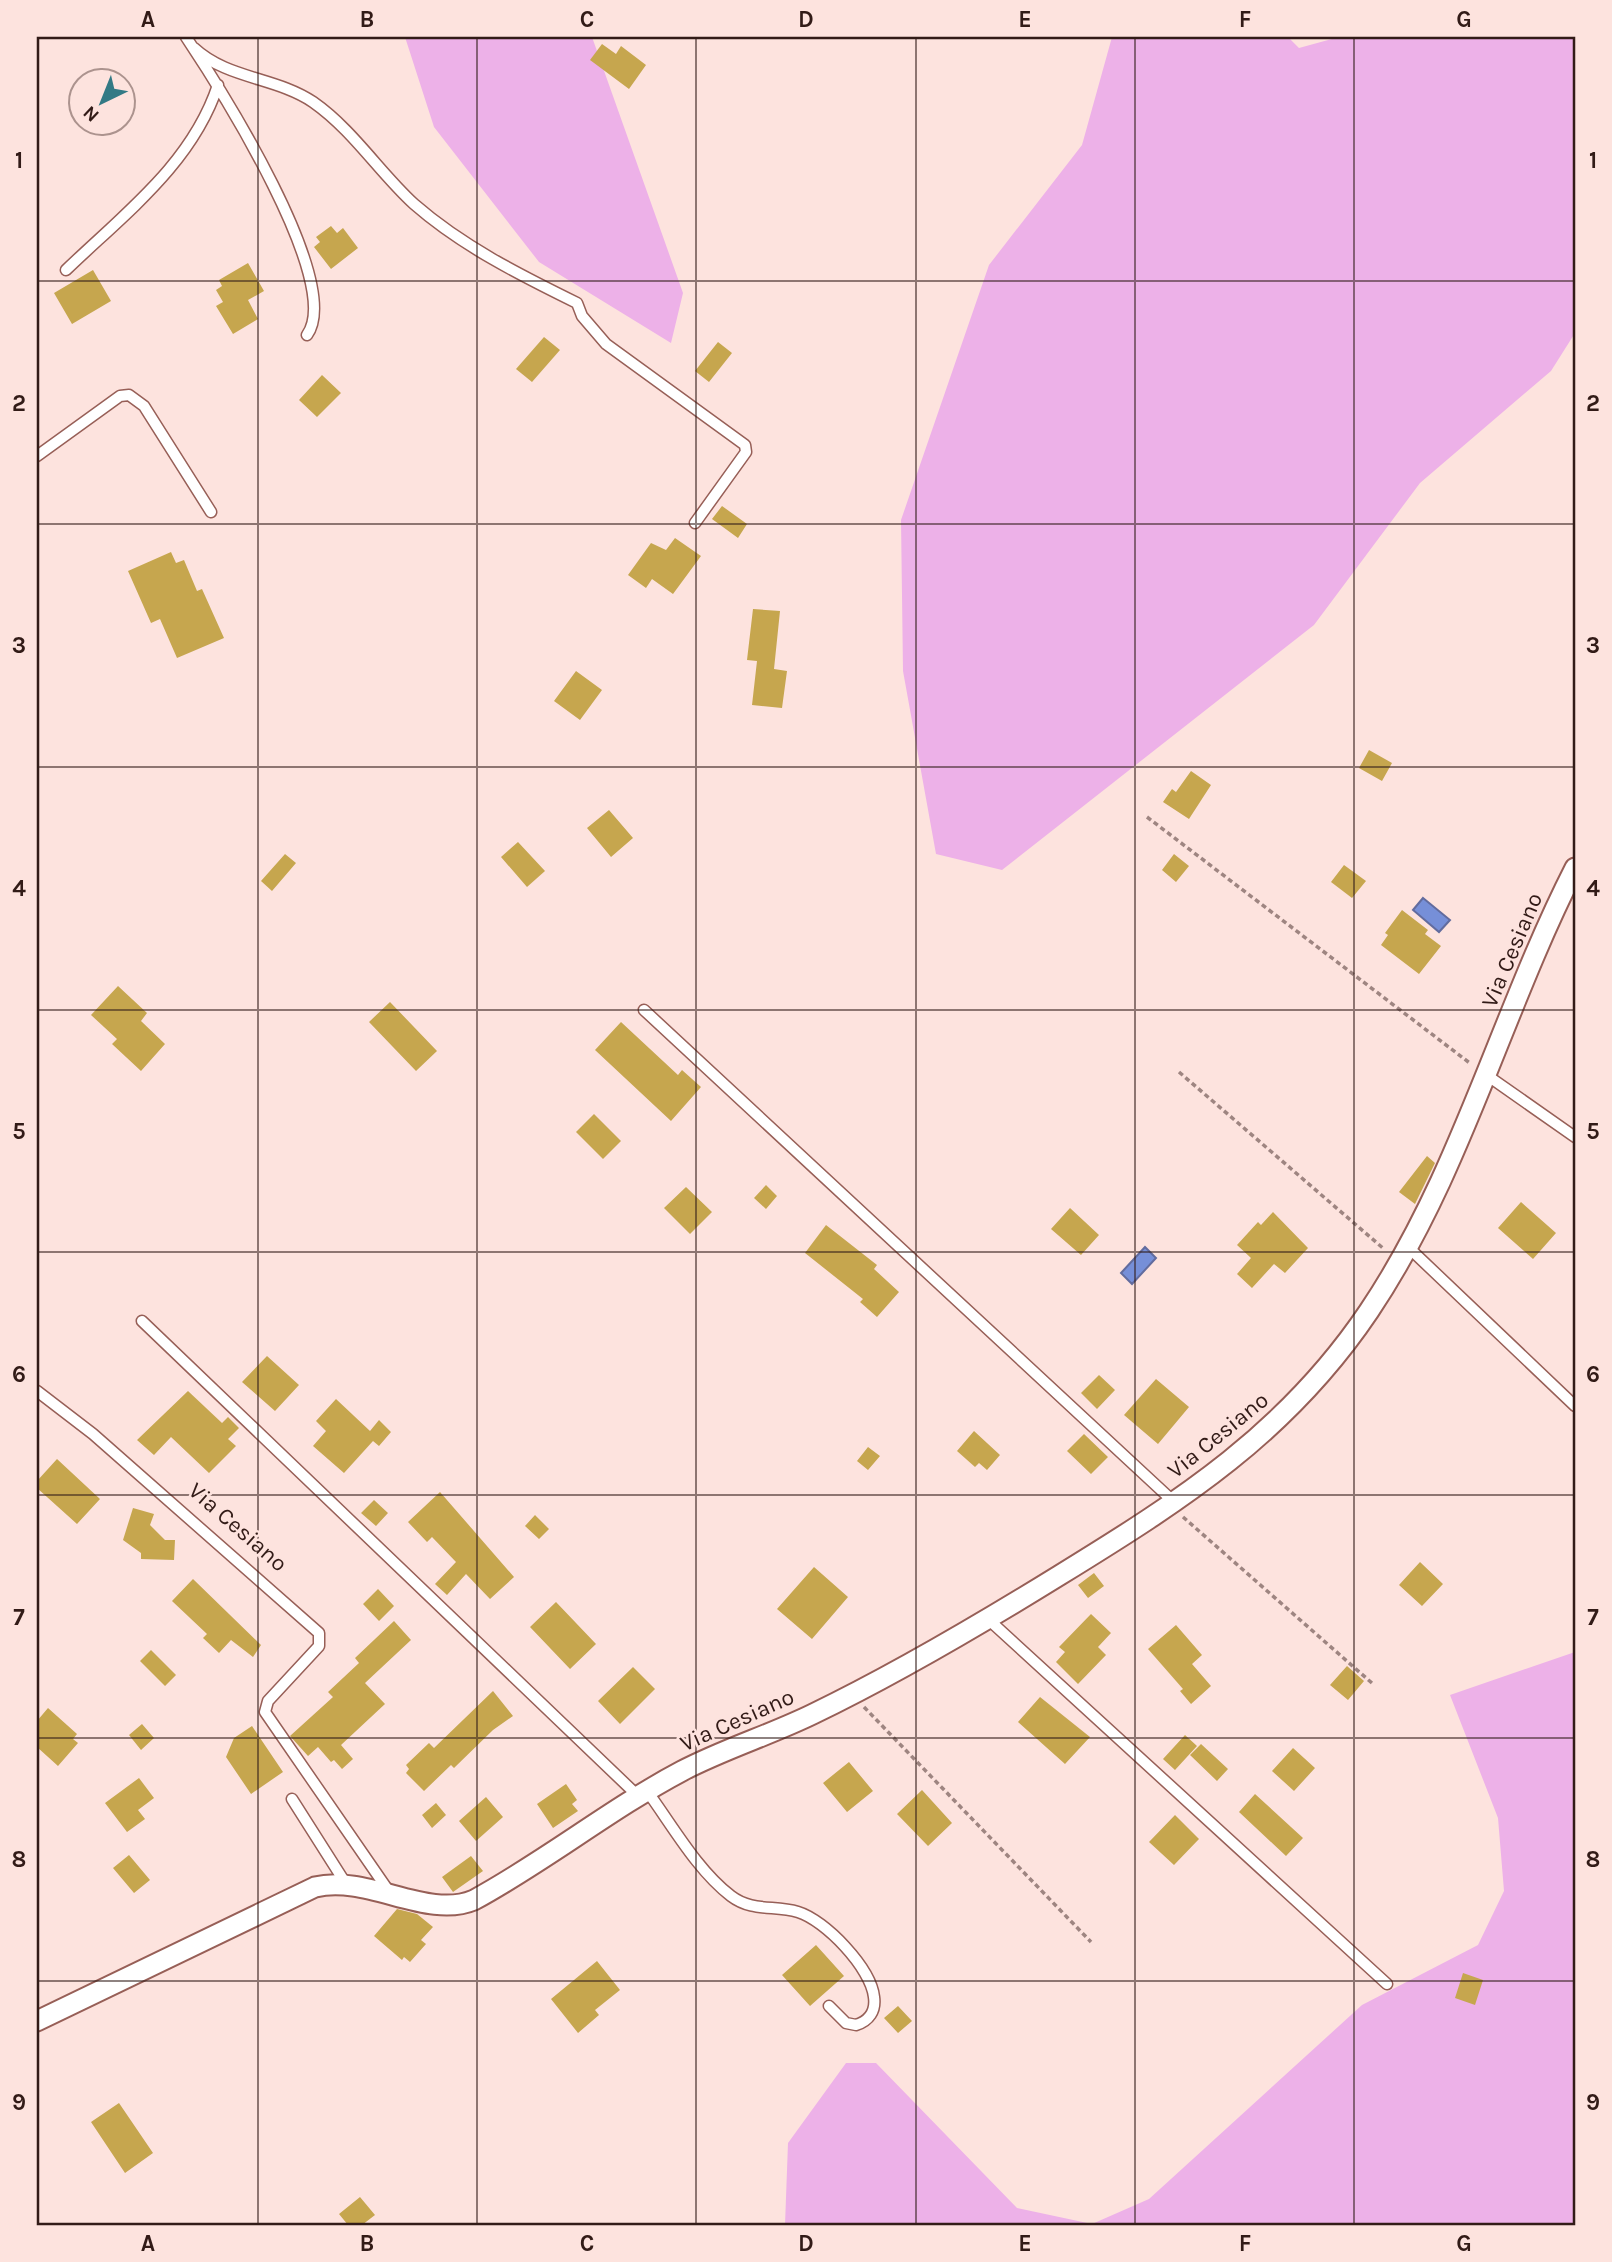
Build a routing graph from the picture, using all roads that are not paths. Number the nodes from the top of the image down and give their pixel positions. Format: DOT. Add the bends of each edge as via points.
graph roads {
  1 [pos="187,37"];
  2 [pos="194,48"];
  3 [pos="218,85"];
  4 [pos="66,270"];
  5 [pos="307,335"];
  6 [pos="37,456"];
  7 [pos="211,512"];
  8 [pos="695,523"];
  9 [pos="1575,868"];
  10 [pos="644,1010"];
  11 [pos="1488,1076"];
  12 [pos="1575,1137"];
  13 [pos="1403,1254"];
  14 [pos="142,1321"];
  15 [pos="37,1391"];
  16 [pos="1575,1406"];
  17 [pos="1172,1504"];
  18 [pos="989,1619"];
  19 [pos="643,1794"];
  20 [pos="292,1799"];
  21 [pos="346,1884"];
  22 [pos="390,1893"];
  23 [pos="1387,1984"];
  24 [pos="829,2006"];
  25 [pos="37,2021"];
  1 -- 2 [label="lane"];
  2 -- 3 [label="lane"];
  2 -- 8 [label="lane" via="222,67 279,84 317,105 442,228 576,303 606,344 745,445 746,452"];
  3 -- 4 [label="lane" via="206,117 182,156"];
  3 -- 5 [label="lane" via="305,258 314,314"];
  6 -- 7 [label="lane" via="120,396 129,395 144,406"];
  9 -- 11 [label="street, Via Cesiano" via="1540,941"];
  10 -- 17 [label="lane"];
  11 -- 12 [label="lane"];
  11 -- 13 [label="street, Via Cesiano"];
  13 -- 16 [label="lane"];
  13 -- 17 [label="street, Via Cesiano" via="1356,1329 1298,1399 1249,1447"];
  14 -- 19 [label="lane"];
  15 -- 22 [label="lane, Via Cesiano" via="93,1434 319,1633 319,1646 268,1701 265,1712"];
  17 -- 18 [label="street, Via Cesiano"];
  18 -- 19 [label="street, Via Cesiano" via="852,1695 696,1764"];
  18 -- 23 [label="lane"];
  19 -- 22 [label="street, Via Cesiano" via="469,1902 438,1903"];
  19 -- 24 [label="lane" via="729,1895 758,1909 792,1911 814,1919 847,1950 867,1975 874,2008 865,2021 851,2025"];
  20 -- 21 [label="lane"];
  21 -- 22 [label="street, Via Cesiano"];
  21 -- 25 [label="street, Via Cesiano" via="307,1890"];
}
